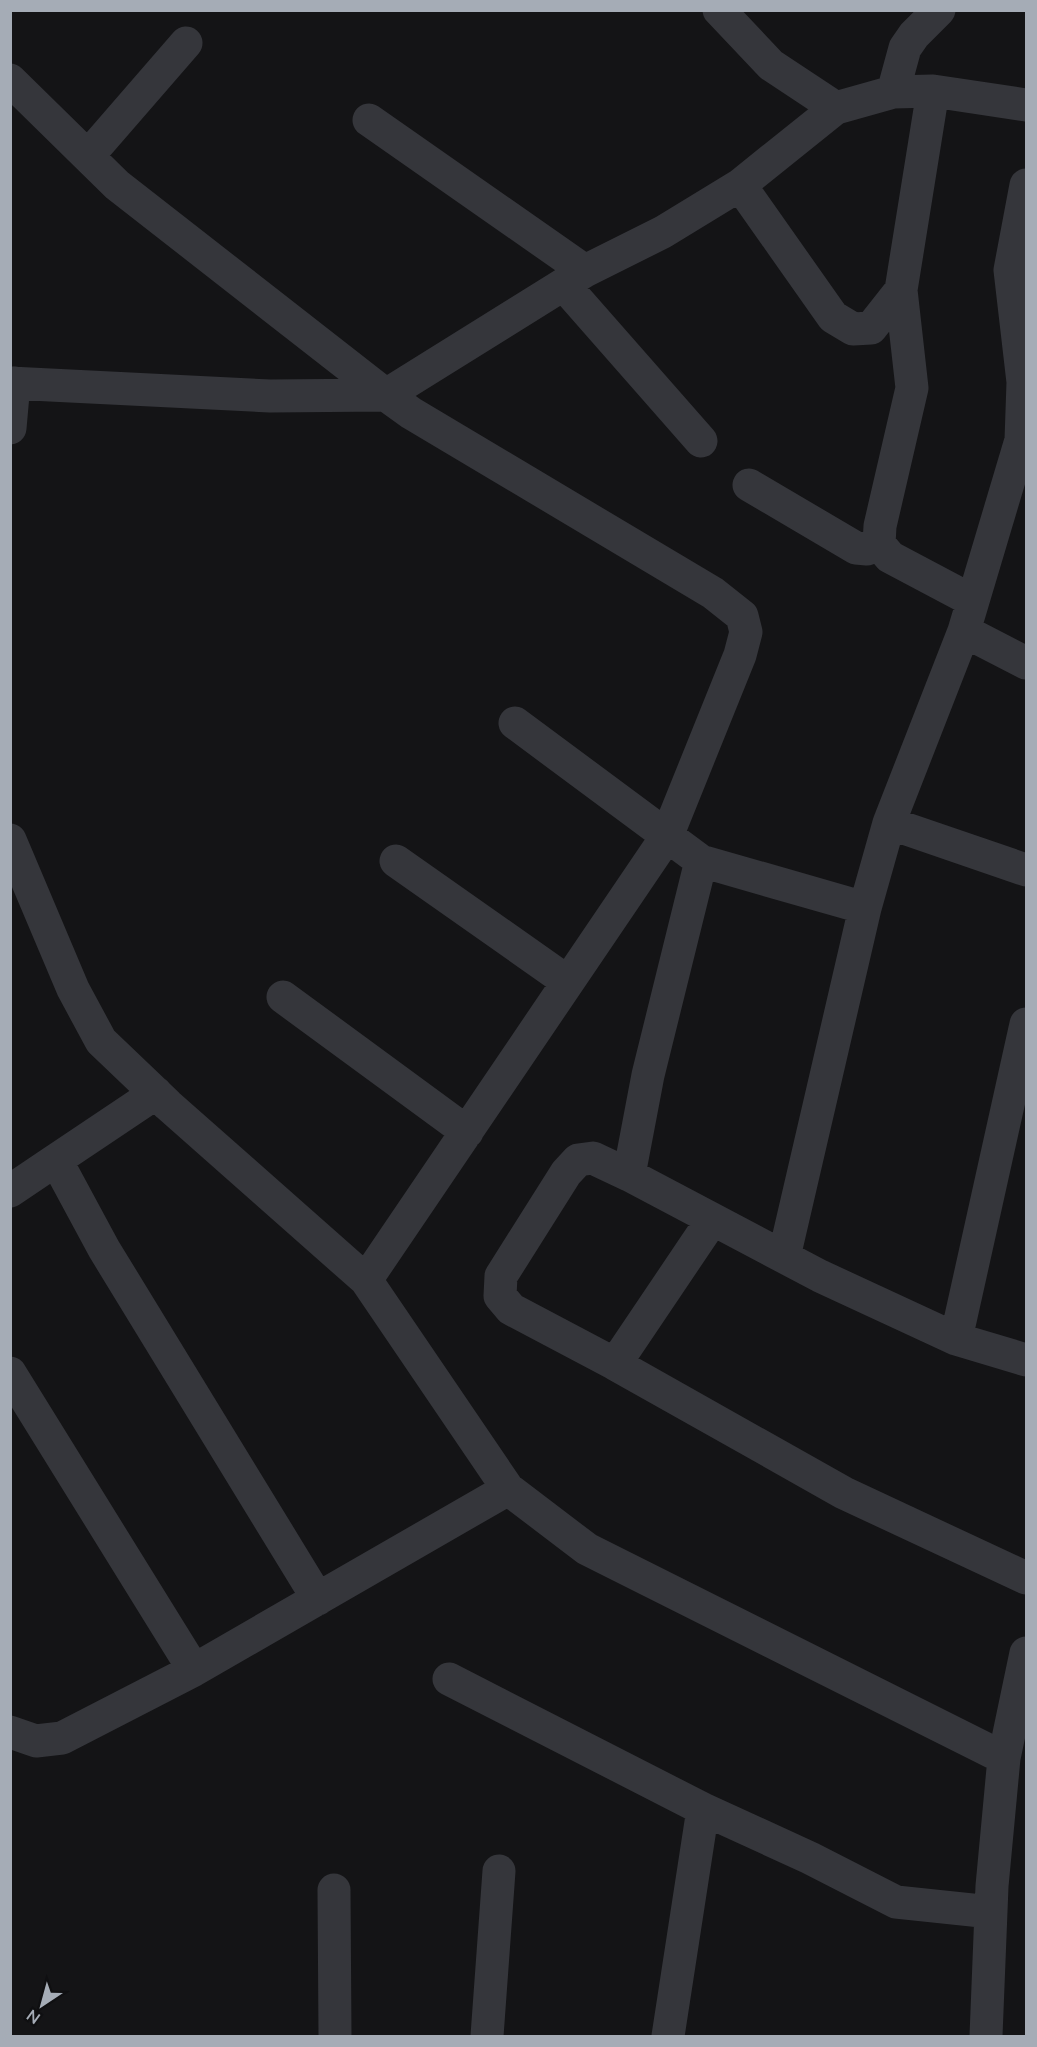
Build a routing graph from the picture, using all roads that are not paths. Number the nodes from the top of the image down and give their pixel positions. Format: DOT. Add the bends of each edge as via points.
graph roads {
  1 [pos="719,10"];
  2 [pos="939,10"];
  3 [pos="186,43"];
  4 [pos="10,80"];
  5 [pos="893,92"];
  6 [pos="933,92"];
  7 [pos="1026,105"];
  8 [pos="836,108"];
  9 [pos="369,120"];
  10 [pos="88,156"];
  11 [pos="1026,184"];
  12 [pos="740,185"];
  13 [pos="574,278"];
  14 [pos="901,290"];
  15 [pos="12,383"];
  16 [pos="386,395"];
  17 [pos="10,428"];
  18 [pos="701,441"];
  19 [pos="749,485"];
  20 [pos="879,544"];
  21 [pos="969,616"];
  22 [pos="1026,663"];
  23 [pos="515,723"];
  24 [pos="889,823"];
  25 [pos="667,836"];
  26 [pos="12,848"];
  27 [pos="396,861"];
  28 [pos="701,861"];
  29 [pos="1026,870"];
  30 [pos="865,908"];
  31 [pos="568,982"];
  32 [pos="283,997"];
  33 [pos="1026,1024"];
  34 [pos="156,1093"];
  35 [pos="467,1132"];
  36 [pos="56,1160"];
  37 [pos="629,1175"];
  38 [pos="10,1191"];
  39 [pos="712,1220"];
  40 [pos="784,1257"];
  41 [pos="366,1280"];
  42 [pos="956,1339"];
  43 [pos="1026,1360"];
  44 [pos="615,1364"];
  45 [pos="10,1373"];
  46 [pos="508,1490"];
  47 [pos="1026,1578"];
  48 [pos="318,1599"];
  49 [pos="1026,1653"];
  50 [pos="194,1670"];
  51 [pos="449,1679"];
  52 [pos="10,1732"];
  53 [pos="1004,1758"];
  54 [pos="703,1809"];
  55 [pos="499,1871"];
  56 [pos="334,1890"];
  57 [pos="991,1912"];
  58 [pos="335,2037"];
  59 [pos="487,2037"];
  60 [pos="668,2037"];
  61 [pos="986,2037"];
  1 -- 8 [label="street" via="771,65"];
  2 -- 5 [label="street" via="905,48"];
  3 -- 10 [label="street"];
  4 -- 10 [label="street"];
  5 -- 6 [label="street"];
  5 -- 8 [label="street"];
  6 -- 7 [label="street"];
  6 -- 14 [label="street"];
  8 -- 12 [label="street"];
  9 -- 13 [label="street"];
  10 -- 16 [label="street" via="117,185"];
  11 -- 21 [label="street" via="1010,270 1023,382 1021,440"];
  12 -- 13 [label="street" via="663,232"];
  12 -- 14 [label="street" via="833,317 853,329 871,328"];
  13 -- 16 [label="street"];
  13 -- 18 [label="street"];
  14 -- 20 [label="street" via="912,388"];
  15 -- 16 [label="street" via="270,396"];
  15 -- 17 [label="street"];
  16 -- 25 [label="street" via="713,593 742,616 746,632 740,655"];
  19 -- 20 [label="street" via="856,548"];
  20 -- 21 [label="street" via="890,557"];
  21 -- 22 [label="street"];
  21 -- 24 [label="street"];
  23 -- 25 [label="street"];
  24 -- 29 [label="street"];
  24 -- 30 [label="street"];
  25 -- 28 [label="street"];
  25 -- 31 [label="street"];
  26 -- 34 [label="street" via="73,989 101,1041"];
  27 -- 31 [label="street"];
  28 -- 30 [label="street"];
  28 -- 37 [label="street" via="648,1075"];
  30 -- 40 [label="street"];
  31 -- 35 [label="street"];
  32 -- 35 [label="street"];
  33 -- 42 [label="street"];
  34 -- 36 [label="street"];
  34 -- 41 [label="street"];
  35 -- 41 [label="street"];
  36 -- 38 [label="street"];
  36 -- 48 [label="street" via="104,1249"];
  37 -- 39 [label="street"];
  37 -- 44 [label="street" via="593,1158 578,1160 501,1276 500,1296 512,1309"];
  39 -- 40 [label="street"];
  39 -- 44 [label="street"];
  40 -- 42 [label="street"];
  41 -- 46 [label="street"];
  42 -- 43 [label="street"];
  44 -- 47 [label="street" via="844,1493"];
  45 -- 50 [label="street"];
  46 -- 48 [label="street"];
  46 -- 53 [label="street" via="587,1549"];
  48 -- 50 [label="street"];
  49 -- 53 [label="street"];
  50 -- 52 [label="street" via="62,1738 36,1742"];
  51 -- 54 [label="street"];
  53 -- 57 [label="street"];
  54 -- 57 [label="street" via="896,1902"];
  54 -- 60 [label="street"];
  55 -- 59 [label="street"];
  56 -- 58 [label="street"];
  57 -- 61 [label="street"];
}
